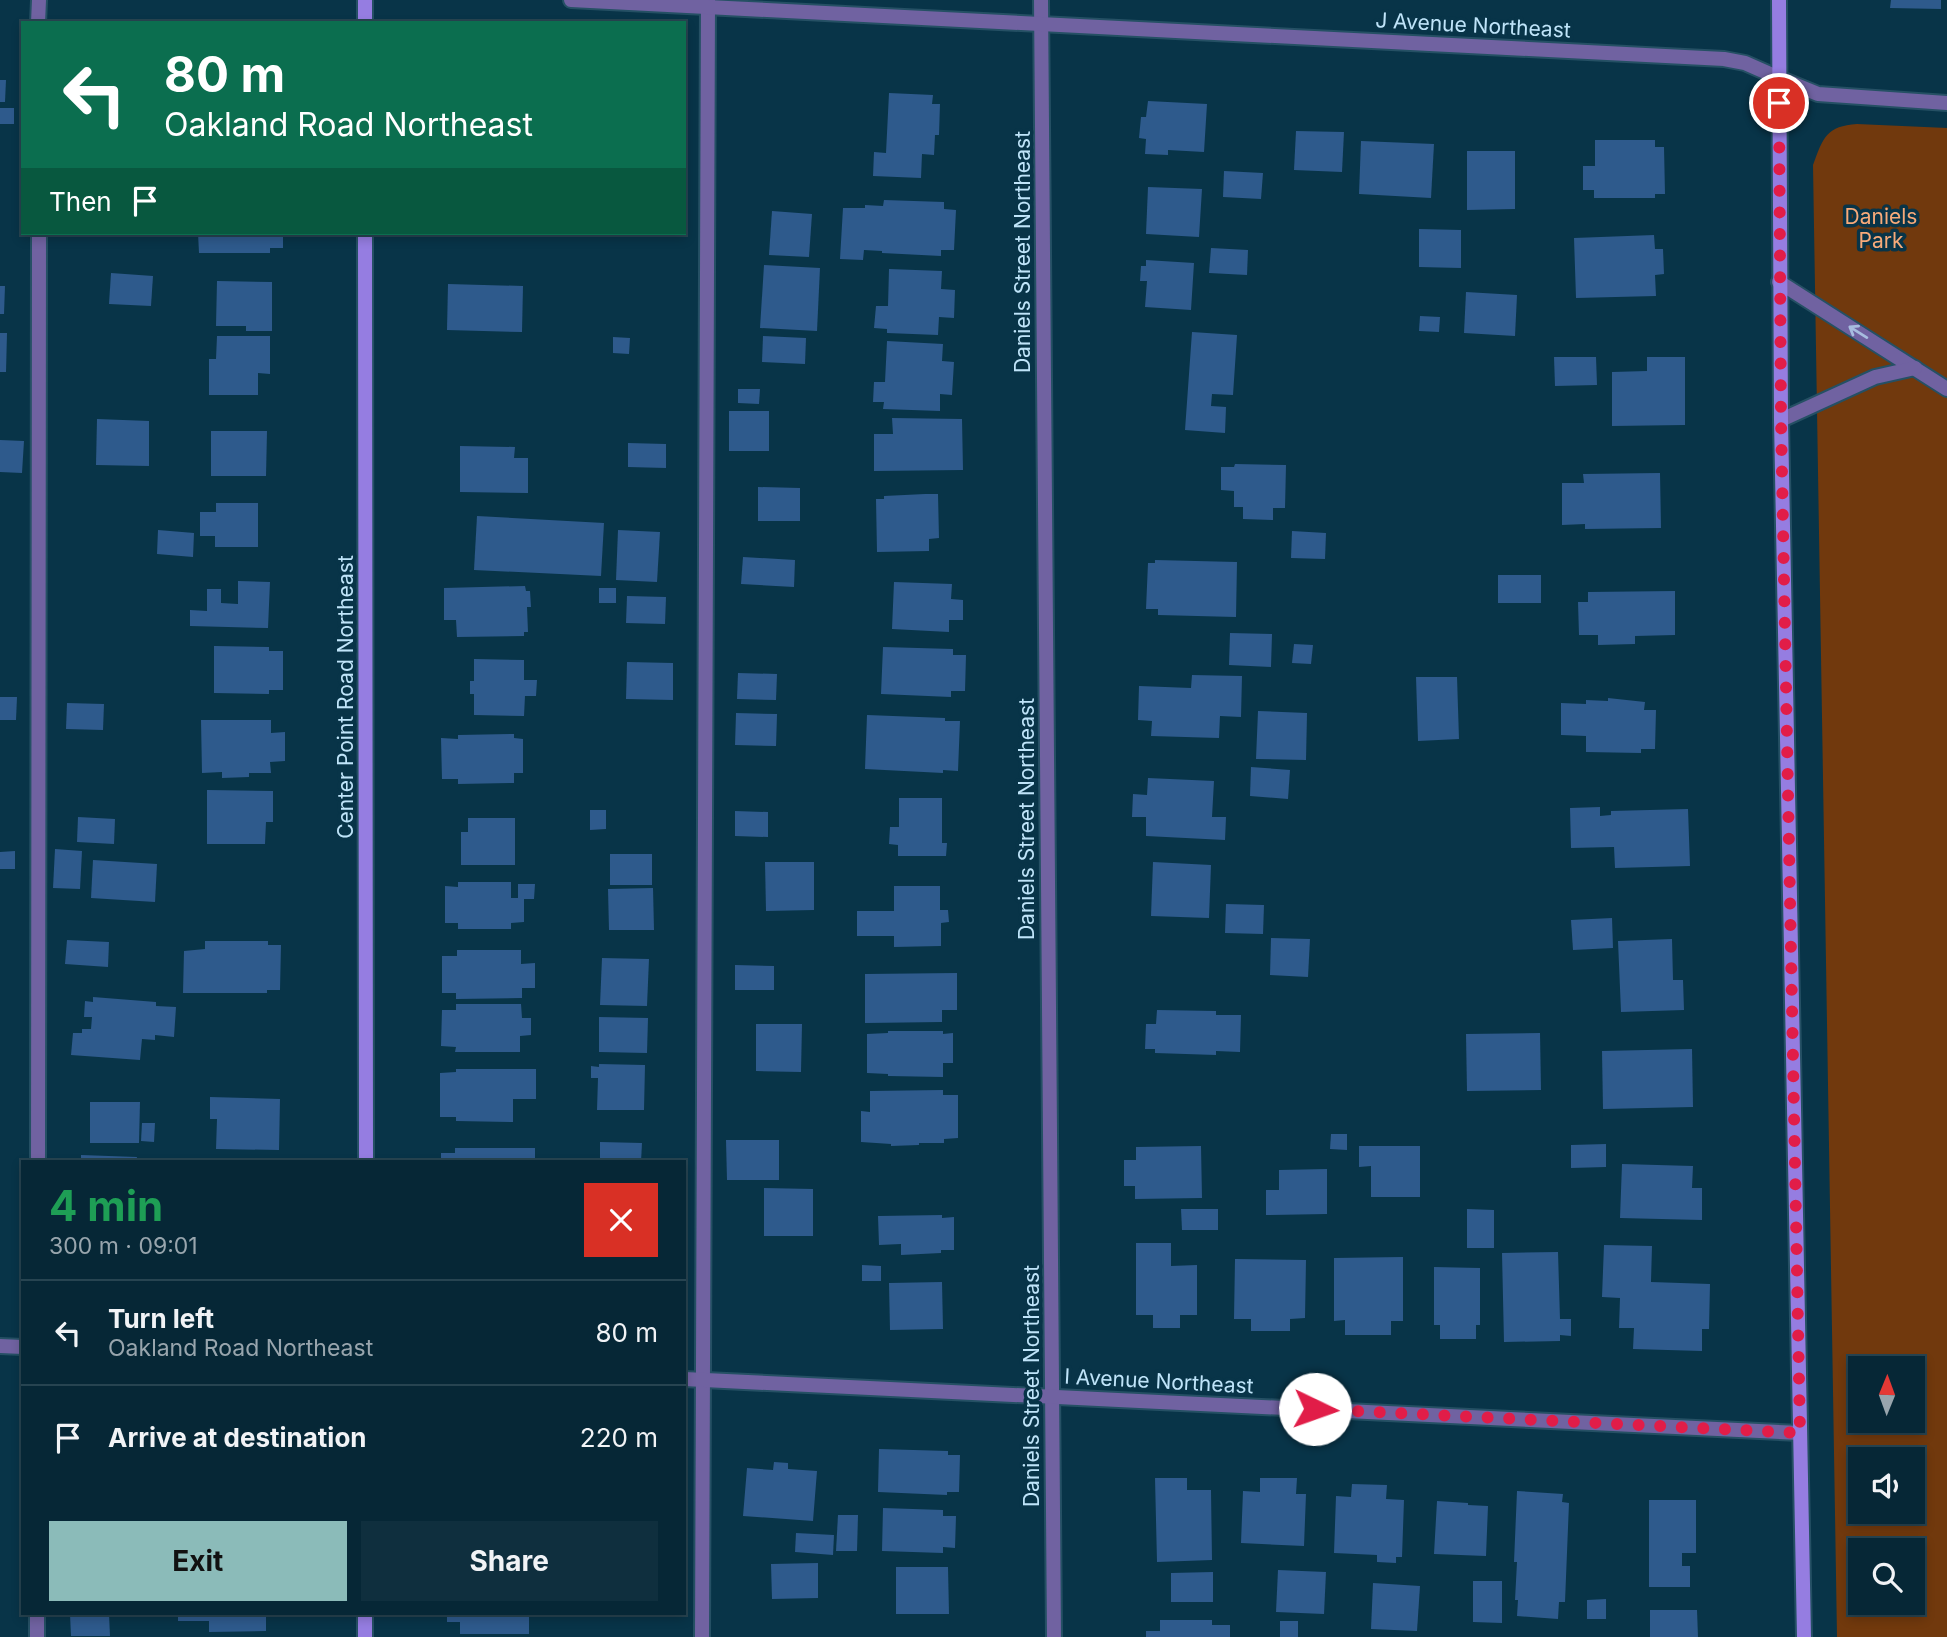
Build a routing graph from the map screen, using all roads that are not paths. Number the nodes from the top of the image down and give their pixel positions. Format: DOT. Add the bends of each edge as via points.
graph roads {
  1 [pos="39,0"];
  2 [pos="365,0"];
  3 [pos="571,0"];
  4 [pos="1041,0"];
  5 [pos="1779,0"];
  6 [pos="708,3"];
  7 [pos="38,21"];
  8 [pos="365,21"];
  9 [pos="1041,23"];
  10 [pos="1779,78"];
  11 [pos="1947,103"];
  12 [pos="39,235"];
  13 [pos="365,235"];
  14 [pos="1779,282"];
  15 [pos="1915,368"];
  16 [pos="1947,389"];
  17 [pos="1781,420"];
  18 [pos="38,1160"];
  19 [pos="366,1160"];
  20 [pos="0,1346"];
  21 [pos="21,1347"];
  22 [pos="686,1380"];
  23 [pos="702,1380"];
  24 [pos="1052,1396"];
  25 [pos="1800,1433"];
  26 [pos="37,1615"];
  27 [pos="365,1615"];
  28 [pos="37,1637"];
  29 [pos="365,1637"];
  30 [pos="702,1637"];
  31 [pos="1054,1637"];
  32 [pos="1804,1637"];
  1 -- 7 [label="street"];
  2 -- 8 [label="main road"];
  3 -- 6 [label="street, J Avenue Northeast"];
  4 -- 9 [label="street, Daniels Street Northeast"];
  5 -- 10 [label="main road"];
  6 -- 9 [label="street, J Avenue Northeast"];
  6 -- 23 [label="street"];
  9 -- 10 [label="street, J Avenue Northeast" via="1724,59"];
  9 -- 24 [label="street, Daniels Street Northeast"];
  10 -- 11 [label="street, J Avenue Northeast" via="1818,94"];
  10 -- 14 [label="main road"];
  12 -- 18 [label="street"];
  13 -- 19 [label="main road, Center Point Road Northeast"];
  15 -- 14 [label="street, one-way"];
  14 -- 17 [label="main road"];
  15 -- 16 [label="street"];
  15 -- 17 [label="street" via="1875,377"];
  17 -- 25 [label="main road"];
  20 -- 21 [label="street"];
  22 -- 23 [label="street, I Avenue Northeast"];
  23 -- 24 [label="street, I Avenue Northeast"];
  23 -- 30 [label="street"];
  24 -- 25 [label="street, I Avenue Northeast"];
  24 -- 31 [label="street, Daniels Street Northeast"];
  25 -- 32 [label="main road"];
  26 -- 28 [label="street"];
  27 -- 29 [label="main road"];
}
